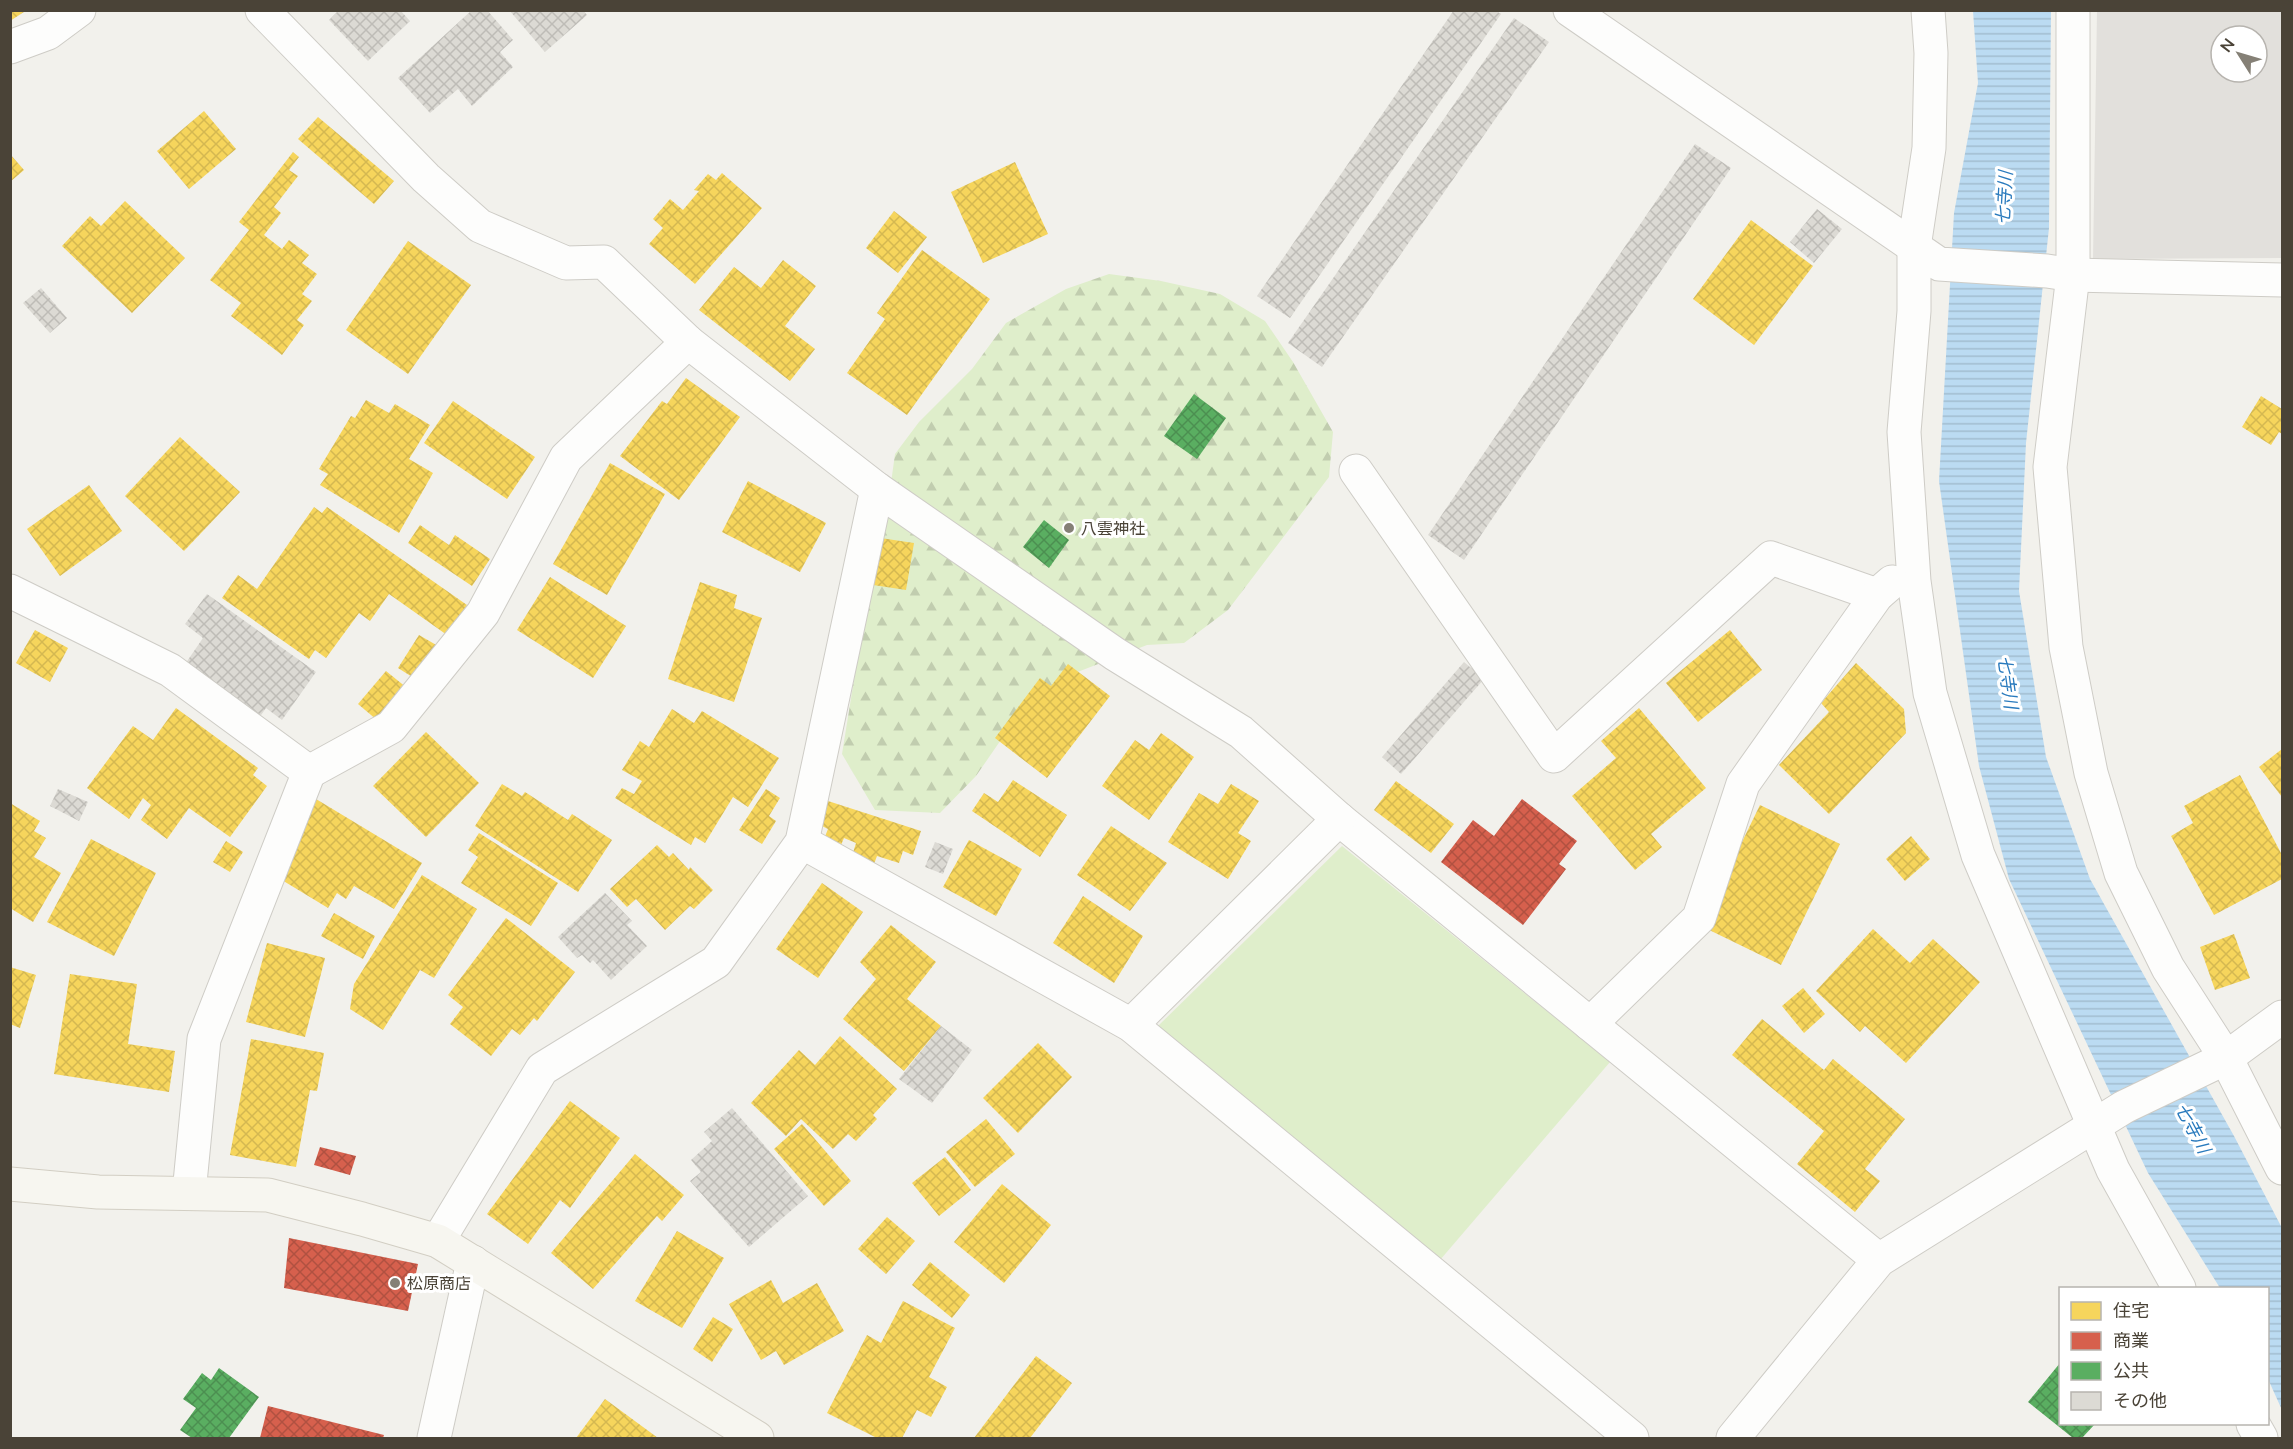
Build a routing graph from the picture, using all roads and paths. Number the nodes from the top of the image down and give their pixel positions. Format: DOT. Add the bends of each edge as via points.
graph roads {
  1 [pos="79,10"];
  2 [pos="262,10"];
  3 [pos="1570,10"];
  4 [pos="1928,10"];
  5 [pos="2073,10"];
  6 [pos="10,47"];
  7 [pos="1927,255"];
  8 [pos="2060,273"];
  9 [pos="2283,279"];
  10 [pos="688,342"];
  11 [pos="1356,471"];
  12 [pos="877,489"];
  13 [pos="1913,566"];
  14 [pos="10,591"];
  15 [pos="1877,595"];
  16 [pos="309,772"];
  17 [pos="1339,819"];
  18 [pos="802,842"];
  19 [pos="2283,1017"];
  20 [pos="1590,1024"];
  21 [pos="1131,1025"];
  22 [pos="2226,1058"];
  23 [pos="2096,1126"];
  24 [pos="2283,1168"];
  25 [pos="10,1184"];
  26 [pos="189,1193"];
  27 [pos="438,1241"];
  28 [pos="1879,1260"];
  29 [pos="473,1262"];
  30 [pos="2178,1287"];
  31 [pos="434,1438"];
  32 [pos="757,1438"];
  33 [pos="1632,1438"];
  34 [pos="1733,1438"];
  1 -- 6 [label="street" via="48,33"];
  2 -- 10 [label="street" via="426,178 480,226 566,263 604,262"];
  3 -- 7 [label="street"];
  4 -- 7 [label="street" via="1931,53"];
  5 -- 8 [label="street"];
  7 -- 8 [label="street"];
  7 -- 13 [label="street" via="1914,311 1904,432"];
  8 -- 9 [label="street"];
  8 -- 22 [label="street" via="2050,467 2066,647 2091,773 2121,873 2168,968"];
  10 -- 12 [label="street"];
  10 -- 16 [label="street" via="566,458 483,613 391,727"];
  11 -- 15 [label="street" via="1554,756 1772,558"];
  12 -- 17 [label="street" via="1115,654 1241,732"];
  12 -- 18 [label="street"];
  13 -- 15 [label="street"];
  13 -- 23 [label="street" via="1930,693 1978,855"];
  14 -- 16 [label="street" via="170,669"];
  15 -- 20 [label="street" via="1743,784 1699,918"];
  16 -- 26 [label="street" via="204,1039"];
  17 -- 20 [label="street"];
  17 -- 21 [label="street"];
  18 -- 21 [label="street"];
  18 -- 27 [label="street" via="716,962 542,1069"];
  19 -- 22 [label="street"];
  20 -- 28 [label="street"];
  21 -- 33 [label="street"];
  22 -- 23 [label="street" via="2124,1107"];
  22 -- 24 [label="street"];
  23 -- 28 [label="street"];
  23 -- 30 [label="street" via="2113,1170"];
  25 -- 26 [label="street" via="98,1192"];
  26 -- 27 [label="street" via="268,1195"];
  27 -- 29 [label="street"];
  28 -- 34 [label="street"];
  29 -- 31 [label="street"];
  29 -- 32 [label="street"];
}
